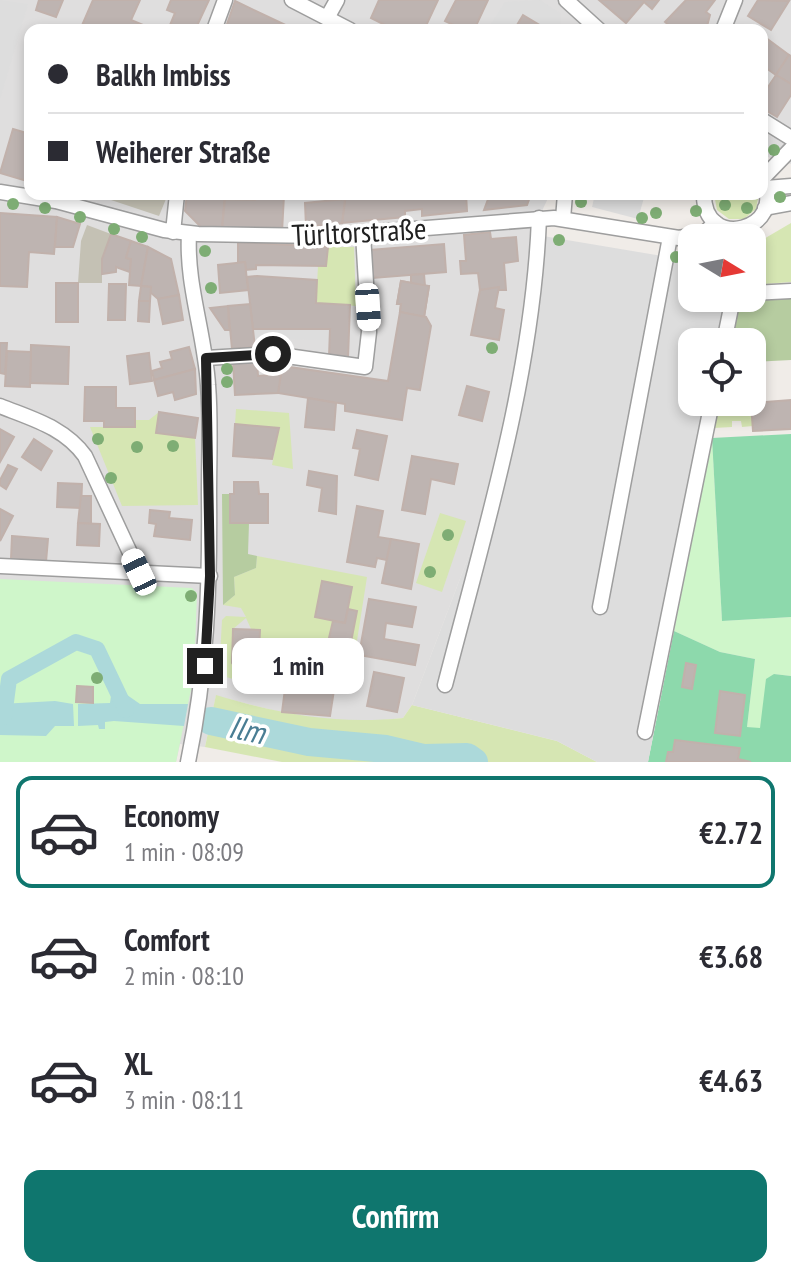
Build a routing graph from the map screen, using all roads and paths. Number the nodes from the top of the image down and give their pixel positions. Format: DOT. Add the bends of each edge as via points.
graph roads {
  1 [pos="225,0"];
  2 [pos="292,0"];
  3 [pos="337,0"];
  4 [pos="566,0"];
  5 [pos="735,0"];
  6 [pos="327,18"];
  7 [pos="216,24"];
  8 [pos="338,24"];
  9 [pos="592,24"];
  10 [pos="725,24"];
  11 [pos="768,124"];
  12 [pos="791,138"];
  13 [pos="790,154"];
  14 [pos="768,178"];
  15 [pos="768,184"];
  16 [pos="791,186"];
  17 [pos="0,192"];
  18 [pos="24,196"];
  19 [pos="50,200"];
  20 [pos="178,200"];
  21 [pos="565,200"];
  22 [pos="705,200"];
  23 [pos="764,200"];
  24 [pos="791,203"];
  25 [pos="765,208"];
  26 [pos="539,218"];
  27 [pos="563,219"];
  28 [pos="716,223"];
  29 [pos="754,224"];
  30 [pos="181,233"];
  31 [pos="363,234"];
  32 [pos="670,237"];
  33 [pos="791,291"];
  34 [pos="766,292"];
  35 [pos="206,358"];
  36 [pos="0,406"];
  37 [pos="709,416"];
  38 [pos="0,566"];
  39 [pos="139,572"];
  40 [pos="210,576"];
  41 [pos="600,607"];
  42 [pos="445,685"];
  43 [pos="645,732"];
  44 [pos="188,762"];
  1 -- 7 [label="street"];
  2 -- 6 [label="street"];
  3 -- 6 [label="street"];
  4 -- 9 [label="street"];
  5 -- 10 [label="street"];
  6 -- 8 [label="street"];
  11 -- 12 [label="street"];
  13 -- 14 [label="street"];
  15 -- 16 [label="street"];
  17 -- 18 [label="street, Türltorstraße"];
  19 -- 30 [label="street, Türltorstraße"];
  20 -- 30 [label="street"];
  21 -- 27 [label="street"];
  22 -- 28 [label="street"];
  23 -- 25 [label="street"];
  24 -- 25 [label="street"];
  25 -- 29 [label="street"];
  26 -- 27 [label="street, Türltorstraße"];
  26 -- 31 [label="street, Türltorstraße"];
  26 -- 42 [label="street" via="526,337 488,524"];
  27 -- 32 [label="street, Türltorstraße"];
  28 -- 32 [label="street, Türltorstraße" via="697,235"];
  30 -- 31 [label="street, Türltorstraße"];
  30 -- 35 [label="street"];
  31 -- 35 [label="street" via="369,332 365,367 273,354"];
  32 -- 41 [label="street"];
  33 -- 34 [label="street"];
  35 -- 40 [label="street"];
  36 -- 39 [label="street" via="74,441"];
  37 -- 43 [label="street"];
  38 -- 39 [label="street"];
  39 -- 40 [label="street"];
  40 -- 44 [label="street" via="202,692"];
}
